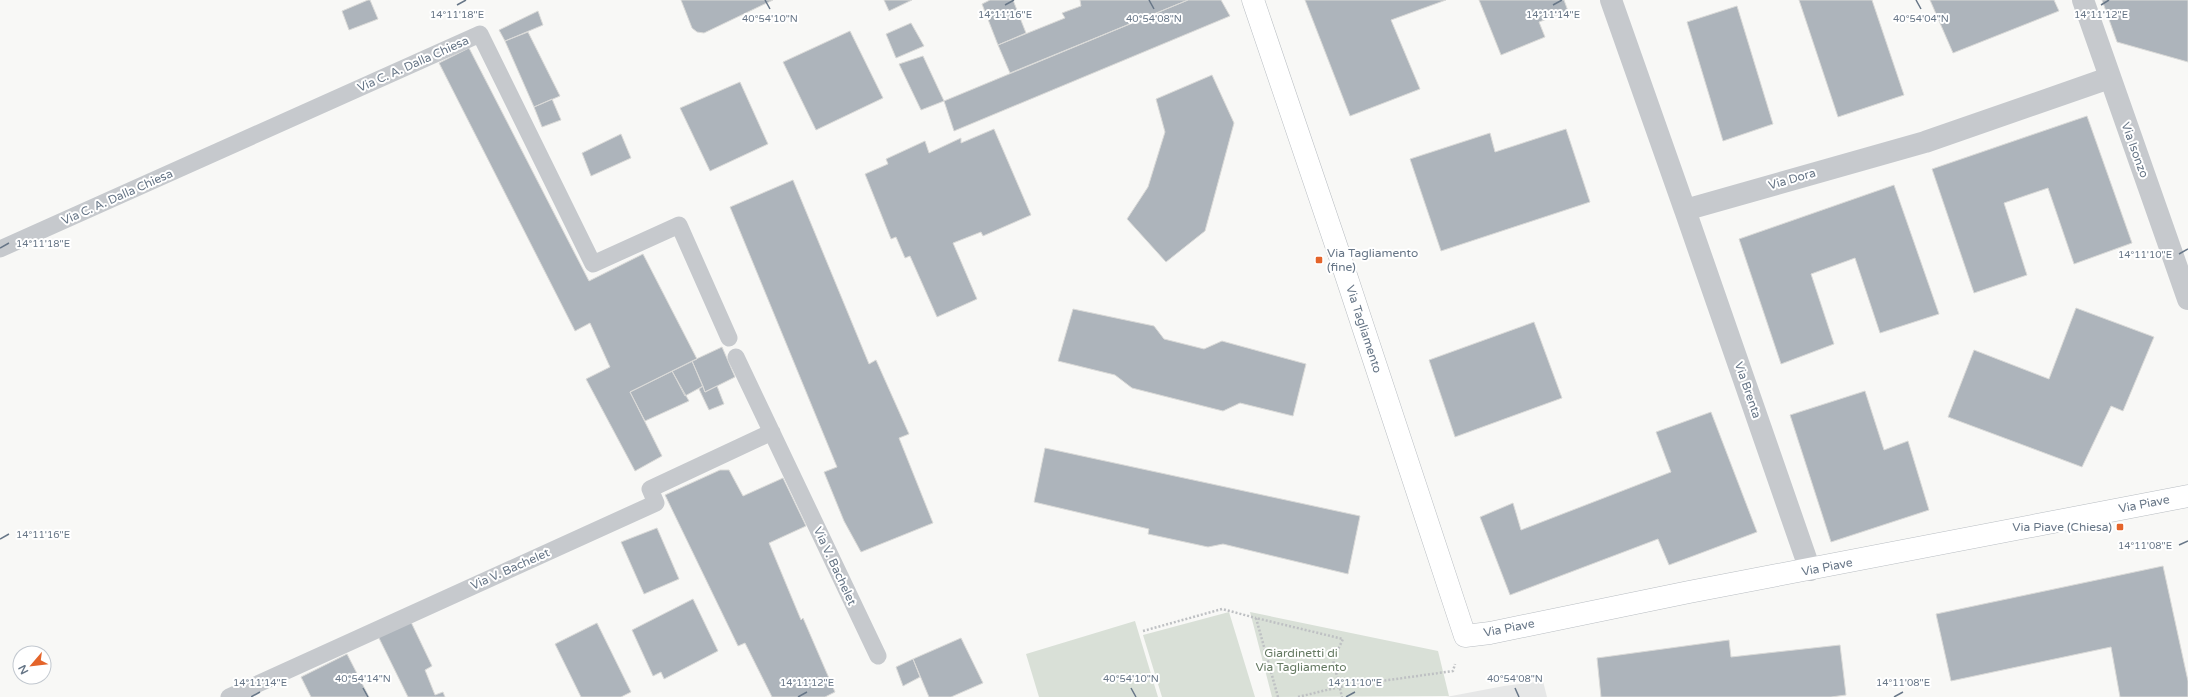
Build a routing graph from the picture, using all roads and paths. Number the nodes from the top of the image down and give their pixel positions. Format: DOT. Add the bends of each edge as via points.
graph roads {
  1 [pos="1253,0"];
  2 [pos="1611,0"];
  3 [pos="2084,0"];
  4 [pos="2109,78"];
  5 [pos="1685,210"];
  6 [pos="0,249"];
  7 [pos="2188,299"];
  8 [pos="728,338"];
  9 [pos="736,357"];
  10 [pos="772,432"];
  11 [pos="2188,496"];
  12 [pos="1810,570"];
  13 [pos="1256,618"];
  14 [pos="1143,631"];
  15 [pos="1465,636"];
  16 [pos="878,656"];
  17 [pos="1339,687"];
  18 [pos="229,697"];
  19 [pos="1278,697"];
  20 [pos="1298,697"];
  21 [pos="1342,697"];
  1 -- 15 [label="main road, Via Tagliamento"];
  2 -- 5 [label="street"];
  3 -- 4 [label="street, Via Isonzo"];
  4 -- 5 [label="street, Via Dora" via="1925,142"];
  4 -- 7 [label="street, Via Isonzo"];
  5 -- 12 [label="street, Via Brenta"];
  6 -- 8 [label="lane, Via C. A. Dalla Chiesa" via="480,34 593,264 679,225"];
  9 -- 10 [label="lane, Via V. Bachelet"];
  10 -- 16 [label="lane, Via V. Bachelet"];
  10 -- 18 [label="lane, Via V. Bachelet" via="650,489 656,503"];
  11 -- 12 [label="main road, Via Piave"];
  12 -- 15 [label="main road, Via Piave"];
  13 -- 14 [label="path" via="1222,608"];
  13 -- 17 [label="path" via="1343,639 1333,660"];
  13 -- 19 [label="path"];
  15 -- 17 [label="path" via="1453,671"];
  17 -- 20 [label="path"];
  17 -- 21 [label="path"];
}
